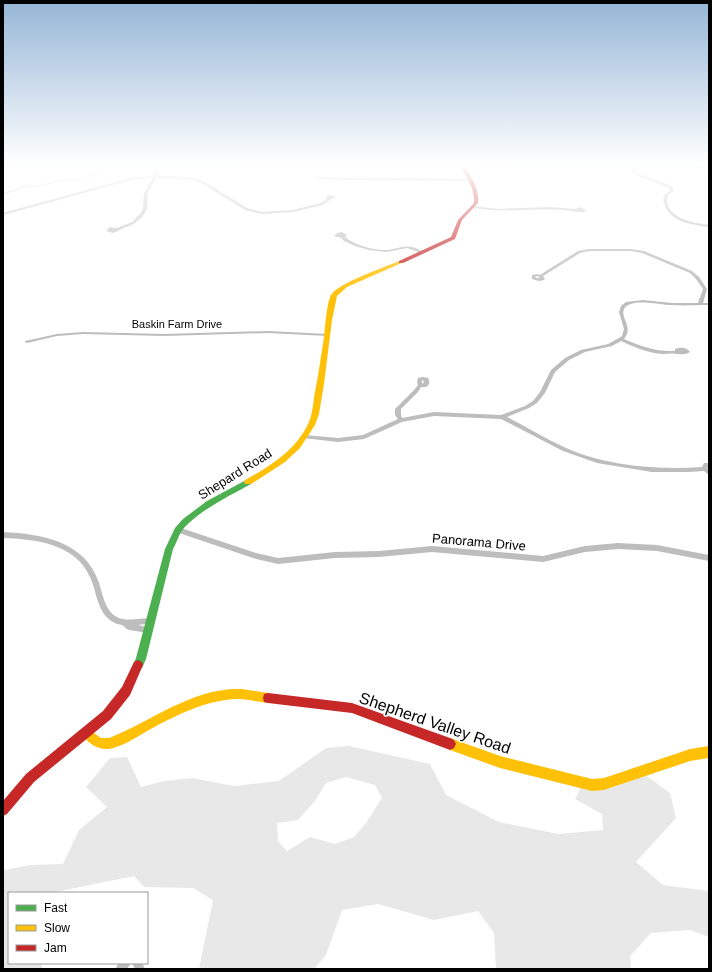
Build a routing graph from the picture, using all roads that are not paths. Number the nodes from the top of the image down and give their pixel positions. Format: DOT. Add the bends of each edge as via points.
graph roads {
  1 [pos="24,208"];
  2 [pos="145,208"];
  3 [pos="247,208"];
  4 [pos="304,208"];
  5 [pos="474,208"];
  6 [pos="477,208"];
  7 [pos="518,208"];
  8 [pos="545,208"];
  9 [pos="667,208"];
  10 [pos="575,210"];
  11 [pos="3,214"];
  12 [pos="709,226"];
  13 [pos="117,229"];
  14 [pos="342,237"];
  15 [pos="422,252"];
  16 [pos="541,276"];
  17 [pos="700,304"];
  18 [pos="709,304"];
  19 [pos="328,335"];
  20 [pos="622,339"];
  21 [pos="27,342"];
  22 [pos="677,352"];
  23 [pos="420,385"];
  24 [pos="502,417"];
  25 [pos="401,420"];
  26 [pos="307,433"];
  27 [pos="707,469"];
  28 [pos="178,530"];
  29 [pos="3,535"];
  30 [pos="709,558"];
  31 [pos="150,621"];
  32 [pos="125,623"];
  33 [pos="148,630"];
  34 [pos="87,733"];
  35 [pos="709,752"];
  36 [pos="3,810"];
  1 -- 11 [label="street"];
  2 -- 13 [label="street" via="133,223"];
  3 -- 4 [label="street" via="258,212"];
  5 -- 15 [label="street, Shepard Road" via="462,218 454,239"];
  6 -- 7 [label="street"];
  8 -- 10 [label="street"];
  9 -- 12 [label="street" via="686,222"];
  14 -- 15 [label="street" via="348,242 380,250 408,247"];
  15 -- 19 [label="street, Shepard Road" via="339,290 333,297"];
  16 -- 17 [label="street" via="579,252 637,250 695,275 705,289"];
  17 -- 18 [label="street"];
  17 -- 20 [label="street" via="643,301 628,303 621,312 626,329"];
  19 -- 21 [label="street, Baskin Farm Drive" via="268,332 164,335 83,333 57,335"];
  19 -- 26 [label="street, Shepard Road" via="318,401"];
  20 -- 22 [label="street" via="638,348 664,353"];
  20 -- 24 [label="street" via="583,351 567,359 554,371 535,402"];
  23 -- 25 [label="street" via="398,409"];
  24 -- 25 [label="street" via="434,414"];
  24 -- 27 [label="street" via="566,450 594,460 651,469"];
  25 -- 26 [label="street" via="364,437 338,440"];
  26 -- 28 [label="street, Shepard Road" via="274,466 210,503"];
  28 -- 30 [label="street, Panorama Drive" via="256,556 278,560 432,549 543,559 585,549 618,546 657,548"];
  28 -- 31 [label="street, Shepard Road" via="168,549"];
  29 -- 32 [label="street" via="48,541 71,551 92,573 102,605 108,615 117,622"];
  31 -- 32 [label="street"];
  31 -- 33 [label="street, Shepard Road"];
  32 -- 33 [label="street" via="128,627"];
  33 -- 34 [label="street, Shepard Road" via="141,659 126,691 113,709"];
  34 -- 35 [label="street, Shepherd Valley Road" via="95,742 104,745 190,706 237,694 352,708 500,762 592,785 604,784 690,755"];
  34 -- 36 [label="street, Shepard Road" via="30,778"];
}
